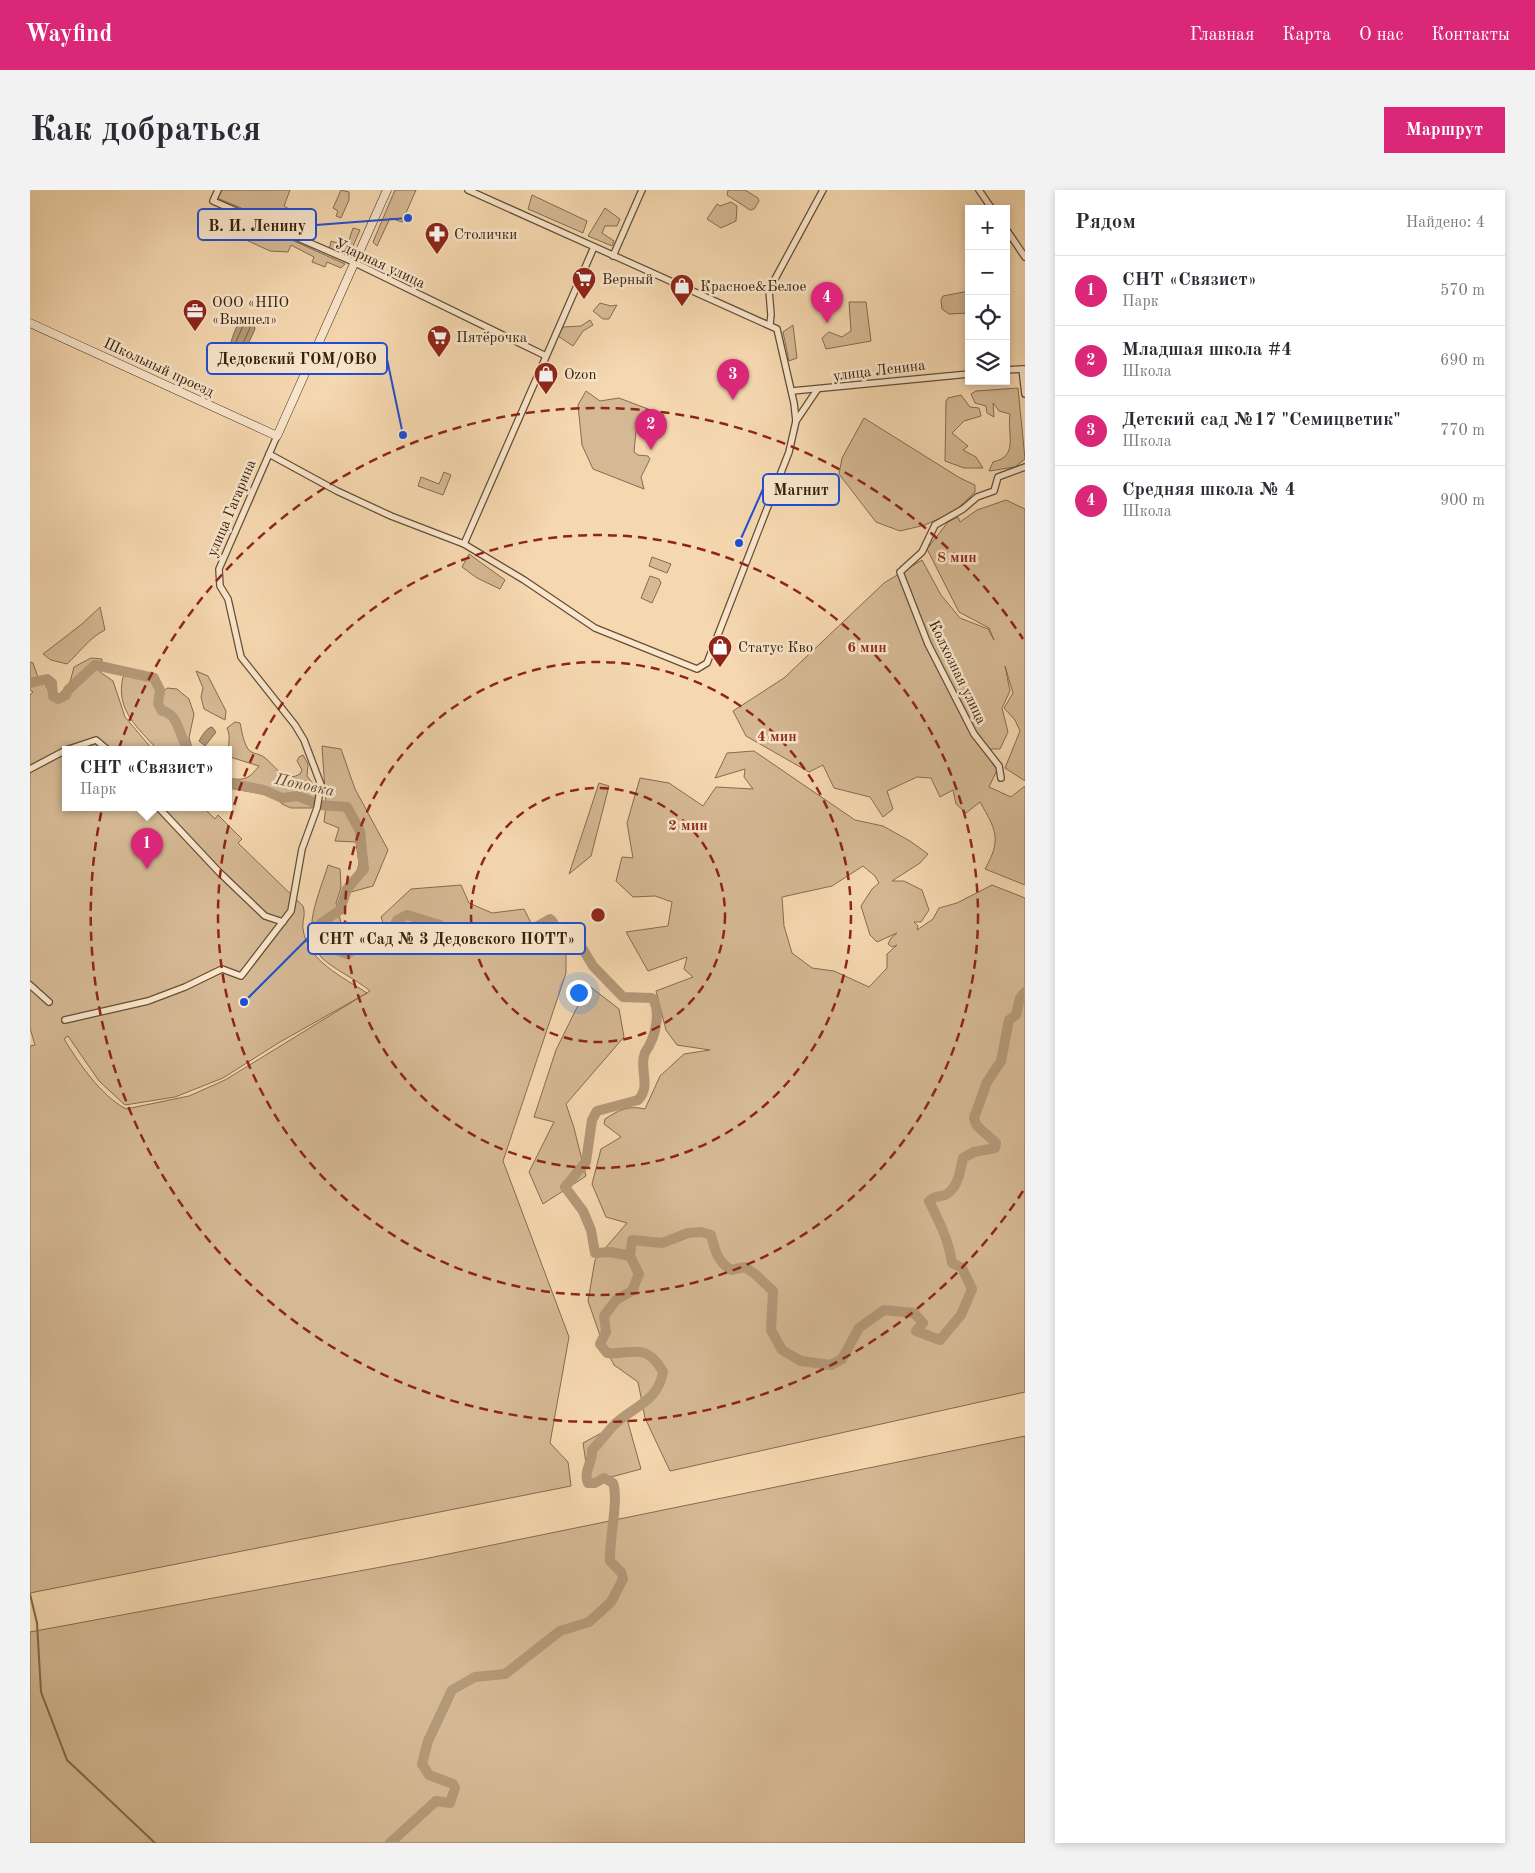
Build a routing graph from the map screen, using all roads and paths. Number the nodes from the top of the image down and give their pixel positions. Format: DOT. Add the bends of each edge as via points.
graph roads {
  1 [pos="218,190"];
  2 [pos="387,190"];
  3 [pos="468,190"];
  4 [pos="642,190"];
  5 [pos="823,190"];
  6 [pos="980,190"];
  7 [pos="989,205"];
  8 [pos="1010,236"];
  9 [pos="594,247"];
  10 [pos="613,256"];
  11 [pos="1025,257"];
  12 [pos="355,263"];
  13 [pos="30,323"];
  14 [pos="770,324"];
  15 [pos="546,356"];
  16 [pos="1024,369"];
  17 [pos="1010,370"];
  18 [pos="965,374"];
  19 [pos="817,390"];
  20 [pos="792,391"];
  21 [pos="1025,394"];
  22 [pos="796,421"];
  23 [pos="277,436"];
  24 [pos="269,454"];
  25 [pos="1025,467"];
  26 [pos="464,544"];
  27 [pos="78,746"];
  28 [pos="103,746"];
  29 [pos="62,752"];
  30 [pos="30,770"];
  31 [pos="1001,778"];
  32 [pos="162,811"];
  33 [pos="283,922"];
  34 [pos="30,985"];
  35 [pos="49,1002"];
  36 [pos="65,1020"];
  1 -- 12 [label="street, Ударная улица" via="213,201"];
  2 -- 12 [label="street, улица Гагарина"];
  3 -- 9 [label="street"];
  4 -- 10 [label="street"];
  5 -- 14 [label="street" via="769,290"];
  6 -- 7 [label="street"];
  8 -- 11 [label="street"];
  9 -- 10 [label="street"];
  9 -- 15 [label="street"];
  10 -- 14 [label="street"];
  12 -- 15 [label="street, Ударная улица"];
  12 -- 23 [label="street, улица Гагарина"];
  13 -- 23 [label="street, Школьный проезд"];
  14 -- 20 [label="street" via="777,329"];
  15 -- 26 [label="street"];
  16 -- 17 [label="street"];
  16 -- 21 [label="street"];
  18 -- 19 [label="street, улица Ленина"];
  19 -- 20 [label="street, улица Ленина"];
  19 -- 22 [label="street"];
  20 -- 22 [label="street"];
  22 -- 26 [label="street" via="789,452 712,653 707,663 697,669 596,628"];
  23 -- 24 [label="street, улица Гагарина"];
  24 -- 26 [label="street" via="391,516"];
  24 -- 33 [label="street, улица Гагарина" via="219,569 220,586 228,599 241,656 299,732 321,785 321,795 302,849 296,890"];
  25 -- 31 [label="street, Колхозная улица" via="998,477 994,491 977,497 935,525 922,552 900,572 928,644 974,734 999,766"];
  27 -- 28 [label="street" via="96,740"];
  29 -- 30 [label="street"];
  32 -- 33 [label="street" via="265,916"];
  33 -- 36 [label="street, улица Гагарина" via="241,976 222,968 148,1001"];
  34 -- 35 [label="street"];
}
